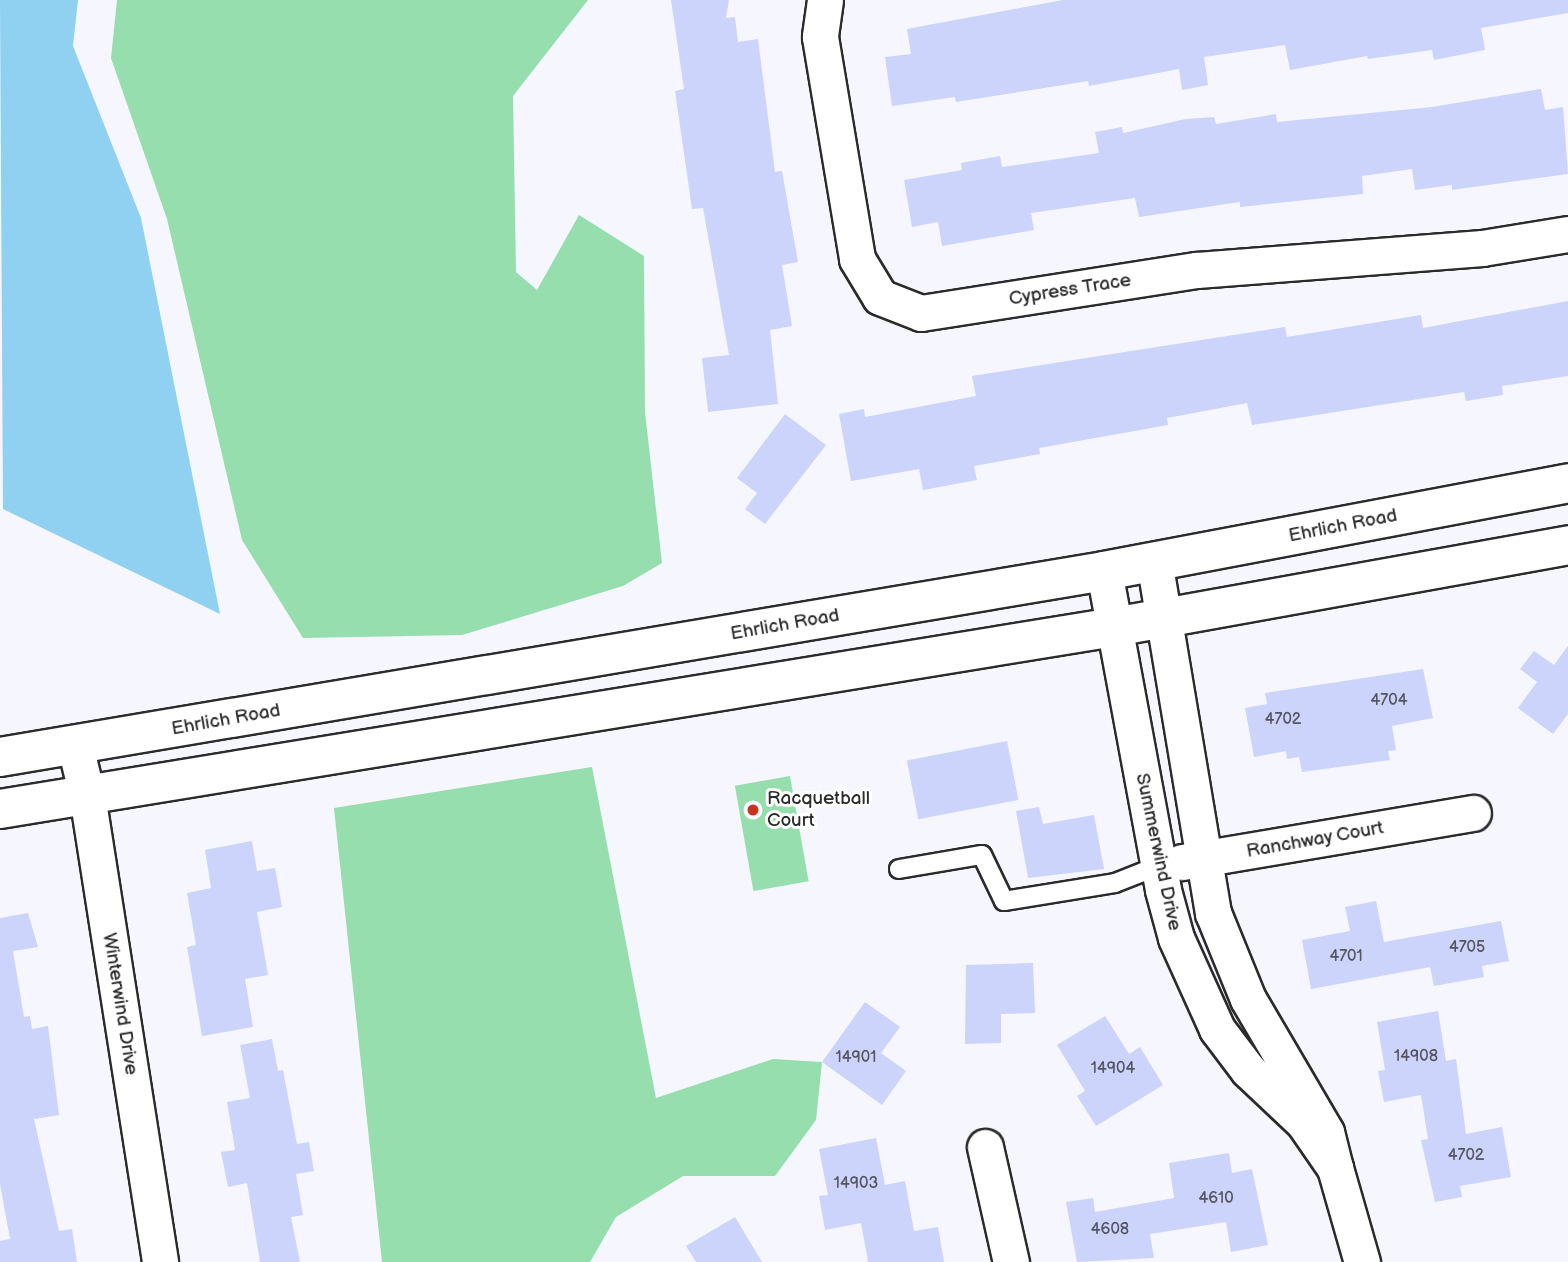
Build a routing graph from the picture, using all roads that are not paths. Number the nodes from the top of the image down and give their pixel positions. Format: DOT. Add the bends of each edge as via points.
graph roads {
  1 [pos="825,0"];
  2 [pos="1568,234"];
  3 [pos="1568,483"];
  4 [pos="1568,545"];
  5 [pos="1154,562"];
  6 [pos="1104,571"];
  7 [pos="1164,619"];
  8 [pos="1114,628"];
  9 [pos="75,746"];
  10 [pos="0,757"];
  11 [pos="87,795"];
  12 [pos="0,809"];
  13 [pos="1473,813"];
  14 [pos="1204,859"];
  15 [pos="1158,866"];
  16 [pos="899,869"];
  17 [pos="985,1147"];
  18 [pos="1335,1168"];
  19 [pos="160,1262"];
  20 [pos="1011,1262"];
  21 [pos="1362,1262"];
  1 -- 2 [label="street, Cypress Trace" via="820,37 857,260 880,297 921,313 1198,270 1482,248"];
  3 -- 5 [label="main road, Ehrlich Road"];
  4 -- 7 [label="main road"];
  5 -- 6 [label="main road, Ehrlich Road"];
  5 -- 7 [label="street, Summerwind Drive"];
  6 -- 8 [label="street, Summerwind Drive"];
  6 -- 9 [label="main road, Ehrlich Road"];
  7 -- 8 [label="main road"];
  7 -- 14 [label="street, Summerwind Drive"];
  8 -- 11 [label="main road"];
  8 -- 15 [label="street, Summerwind Drive"];
  9 -- 10 [label="main road, Ehrlich Road"];
  9 -- 11 [label="street, Winterwind Drive"];
  11 -- 12 [label="main road"];
  11 -- 19 [label="street, Winterwind Drive"];
  13 -- 14 [label="street, Ranchway Court"];
  14 -- 15 [label="street, Ranchway Court"];
  14 -- 18 [label="street, Summerwind Drive" via="1213,913 1227,956 1320,1121"];
  15 -- 16 [label="lane" via="1115,883 1004,901 982,855"];
  15 -- 18 [label="street, Summerwind Drive" via="1176,939 1217,1028 1248,1070 1304,1123"];
  17 -- 20 [label="street"];
  18 -- 21 [label="street, Summerwind Drive"];
}
